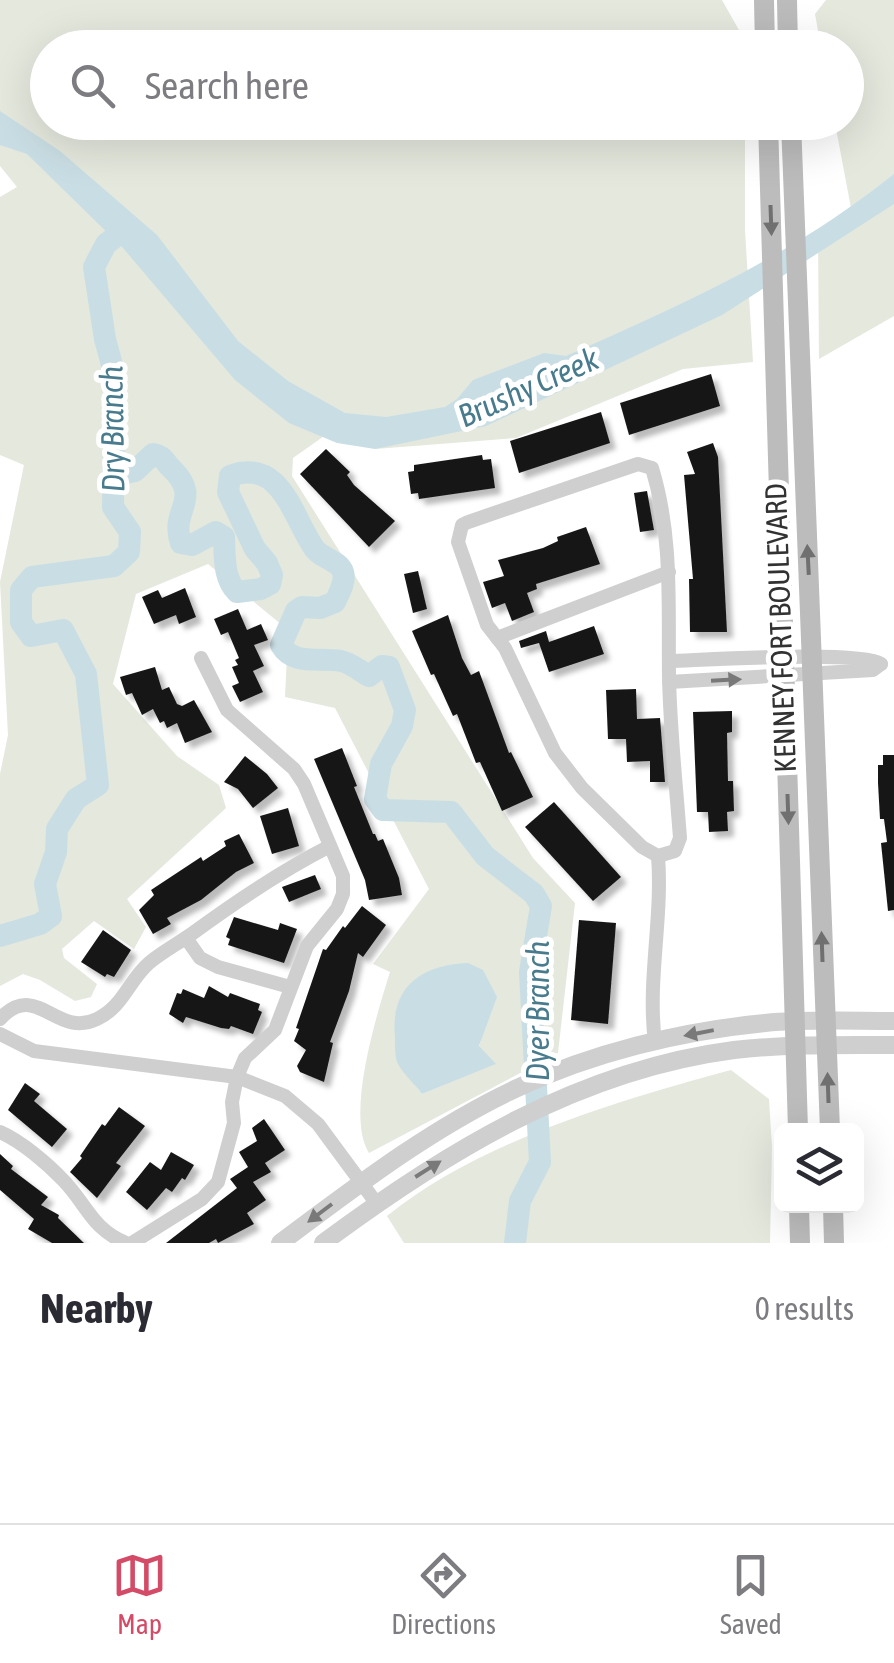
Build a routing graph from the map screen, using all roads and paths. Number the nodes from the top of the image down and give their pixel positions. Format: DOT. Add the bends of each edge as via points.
graph roads {
  1 [pos="764,0"];
  2 [pos="786,0"];
  3 [pos="765,30"];
  4 [pos="787,30"];
  5 [pos="769,140"];
  6 [pos="792,140"];
  7 [pos="669,572"];
  8 [pos="497,638"];
  9 [pos="201,658"];
  10 [pos="669,661"];
  11 [pos="813,666"];
  12 [pos="783,667"];
  13 [pos="669,682"];
  14 [pos="330,846"];
  15 [pos="658,856"];
  16 [pos="186,938"];
  17 [pos="290,987"];
  18 [pos="0,1019"];
  19 [pos="826,1021"];
  20 [pos="894,1021"];
  21 [pos="796,1022"];
  22 [pos="0,1034"];
  23 [pos="655,1042"];
  24 [pos="894,1044"];
  25 [pos="827,1045"];
  26 [pos="797,1046"];
  27 [pos="237,1077"];
  28 [pos="798,1123"];
  29 [pos="830,1123"];
  30 [pos="0,1132"];
  31 [pos="361,1182"];
  32 [pos="377,1204"];
  33 [pos="800,1213"];
  34 [pos="832,1213"];
  35 [pos="129,1243"];
  36 [pos="280,1243"];
  37 [pos="323,1243"];
  38 [pos="800,1243"];
  39 [pos="834,1243"];
  1 -- 3 [label="main road"];
  2 -- 4 [label="main road"];
  5 -- 12 [label="main road, KENNEY FORT BOULEVARD, one-way"];
  11 -- 6 [label="main road, KENNEY FORT BOULEVARD, one-way"];
  7 -- 8 [label="street"];
  7 -- 8 [label="street" via="661,499 646,465 468,522 458,542"];
  7 -- 10 [label="street"];
  8 -- 15 [label="street" via="555,754 582,788"];
  9 -- 14 [label="street" via="227,710 294,769"];
  10 -- 12 [label="street"];
  10 -- 13 [label="street"];
  11 -- 12 [label="street"];
  19 -- 11 [label="main road, KENNEY FORT BOULEVARD, one-way"];
  13 -- 12 [label="street, one-way"];
  12 -- 21 [label="main road, KENNEY FORT BOULEVARD, one-way"];
  13 -- 15 [label="street" via="680,838 675,851"];
  14 -- 16 [label="street" via="272,876"];
  14 -- 17 [label="street" via="343,894 307,946"];
  15 -- 23 [label="street"];
  16 -- 17 [label="street" via="200,958"];
  16 -- 18 [label="street" via="146,964 121,1001 98,1019 72,1022 25,1003"];
  17 -- 27 [label="street" via="274,1030 245,1058"];
  19 -- 20 [label="street"];
  19 -- 21 [label="street"];
  19 -- 25 [label="main road, KENNEY FORT BOULEVARD"];
  21 -- 23 [label="street, one-way"];
  21 -- 26 [label="main road, KENNEY FORT BOULEVARD"];
  22 -- 27 [label="street" via="34,1051 80,1060"];
  23 -- 31 [label="street" via="516,1089"];
  24 -- 25 [label="street"];
  25 -- 26 [label="street"];
  29 -- 25 [label="main road, KENNEY FORT BOULEVARD, one-way"];
  26 -- 28 [label="main road, KENNEY FORT BOULEVARD"];
  32 -- 26 [label="street, one-way" via="480,1137 596,1086 702,1056"];
  27 -- 31 [label="street" via="296,1105"];
  27 -- 35 [label="street" via="234,1124 218,1182"];
  30 -- 35 [label="street" via="66,1183 112,1237"];
  31 -- 32 [label="street"];
  31 -- 36 [label="street, one-way"];
  32 -- 37 [label="street"];
  33 -- 38 [label="main road"];
  34 -- 39 [label="main road"];
}
